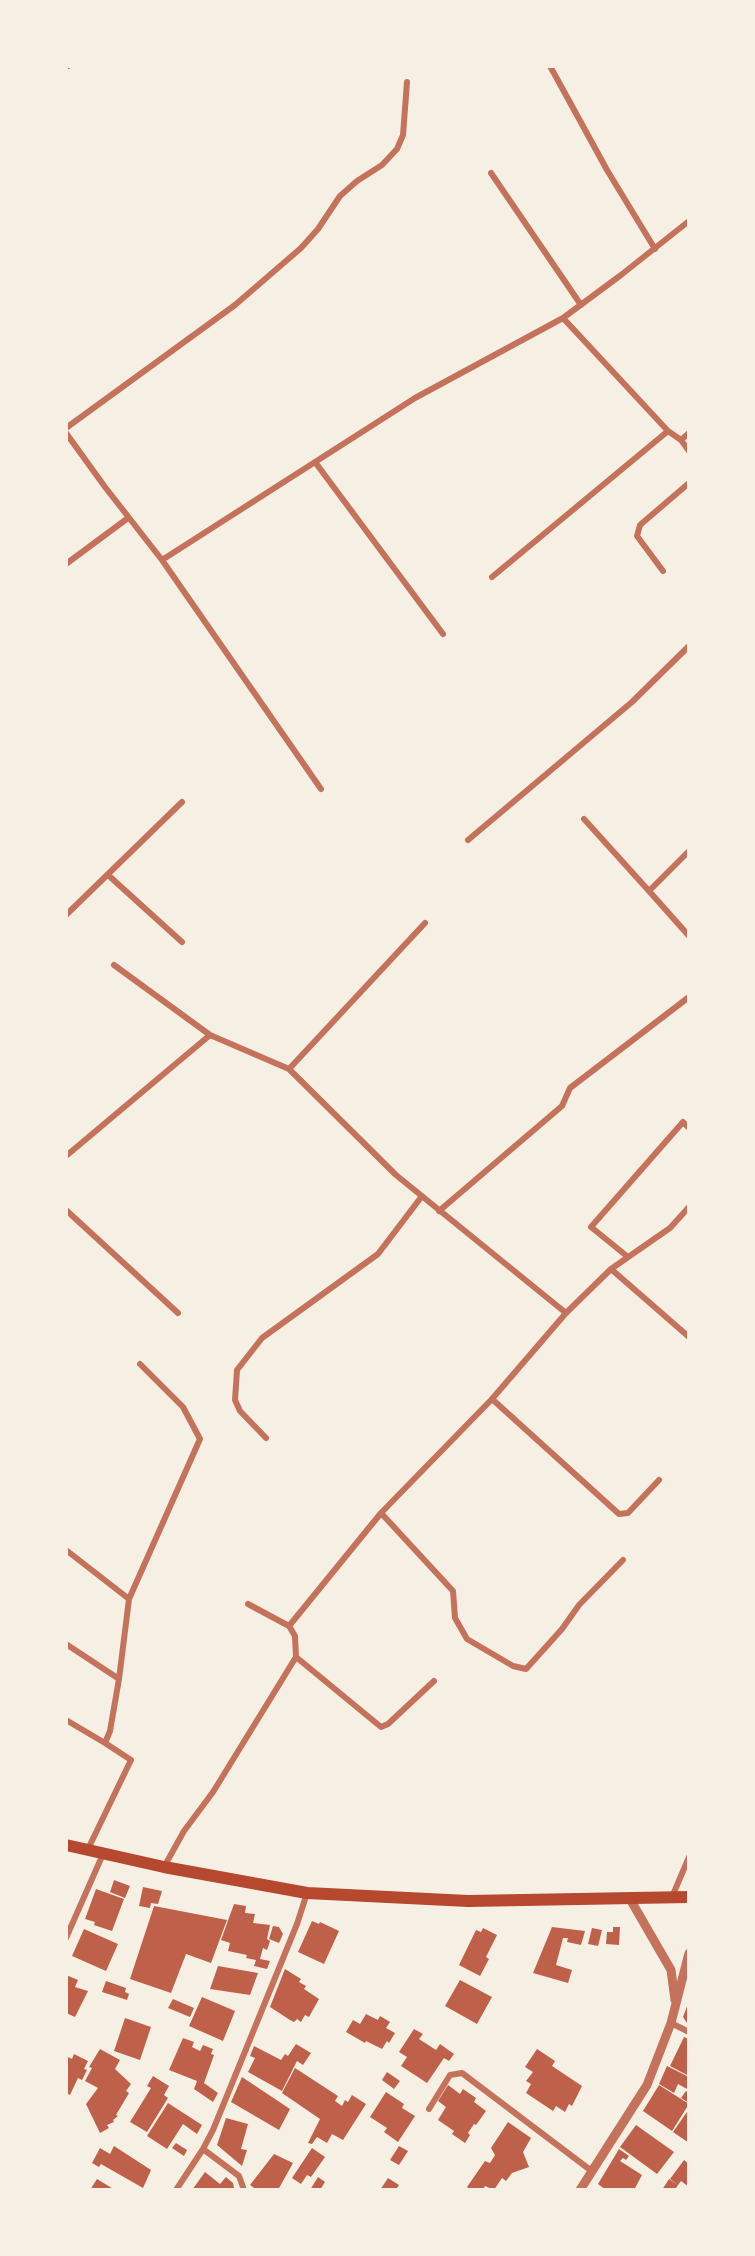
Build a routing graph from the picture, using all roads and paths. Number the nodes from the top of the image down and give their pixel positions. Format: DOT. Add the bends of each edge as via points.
graph roads {
  1 [pos="550,66"];
  2 [pos="407,82"];
  3 [pos="491,173"];
  4 [pos="689,221"];
  5 [pos="655,249"];
  6 [pos="581,305"];
  7 [pos="563,318"];
  8 [pos="66,428"];
  9 [pos="668,431"];
  10 [pos="689,433"];
  11 [pos="66,434"];
  12 [pos="681,440"];
  13 [pos="689,451"];
  14 [pos="315,462"];
  15 [pos="689,483"];
  16 [pos="128,518"];
  17 [pos="162,560"];
  18 [pos="66,564"];
  19 [pos="663,571"];
  20 [pos="492,577"];
  21 [pos="443,634"];
  22 [pos="689,646"];
  23 [pos="321,789"];
  24 [pos="182,802"];
  25 [pos="584,819"];
  26 [pos="468,840"];
  27 [pos="689,851"];
  28 [pos="108,875"];
  29 [pos="648,891"];
  30 [pos="66,915"];
  31 [pos="425,923"];
  32 [pos="689,936"];
  33 [pos="182,942"];
  34 [pos="114,965"];
  35 [pos="689,997"];
  36 [pos="210,1035"];
  37 [pos="289,1070"];
  38 [pos="689,1128"];
  39 [pos="66,1156"];
  40 [pos="422,1196"];
  41 [pos="689,1207"];
  42 [pos="66,1210"];
  43 [pos="439,1211"];
  44 [pos="628,1257"];
  45 [pos="611,1269"];
  46 [pos="178,1313"];
  47 [pos="566,1313"];
  48 [pos="689,1337"];
  49 [pos="140,1364"];
  50 [pos="492,1399"];
  51 [pos="266,1438"];
  52 [pos="659,1480"];
  53 [pos="381,1513"];
  54 [pos="66,1550"];
  55 [pos="623,1560"];
  56 [pos="129,1599"];
  57 [pos="248,1604"];
  58 [pos="289,1626"];
  59 [pos="66,1644"];
  60 [pos="296,1657"];
  61 [pos="119,1679"];
  62 [pos="434,1681"];
  63 [pos="66,1720"];
  64 [pos="105,1743"];
  65 [pos="66,1845"];
  66 [pos="88,1850"];
  67 [pos="103,1853"];
  68 [pos="689,1857"];
  69 [pos="164,1867"];
  70 [pos="307,1893"];
  71 [pos="689,1897"];
  72 [pos="672,1898"];
  73 [pos="630,1899"];
  74 [pos="66,1938"];
  75 [pos="689,1953"];
  76 [pos="676,2008"];
  77 [pos="671,2023"];
  78 [pos="689,2031"];
  79 [pos="429,2109"];
  80 [pos="203,2149"];
  81 [pos="593,2172"];
  82 [pos="176,2190"];
  83 [pos="244,2190"];
  84 [pos="580,2190"];
  1 -- 5 [label="street"];
  2 -- 8 [label="street" via="403,135 397,149 340,196 302,248 235,305"];
  3 -- 6 [label="street"];
  4 -- 5 [label="street"];
  5 -- 6 [label="street"];
  6 -- 7 [label="street"];
  7 -- 9 [label="street"];
  7 -- 14 [label="street" via="415,398"];
  9 -- 12 [label="street"];
  9 -- 20 [label="street"];
  10 -- 12 [label="street"];
  11 -- 16 [label="street"];
  12 -- 13 [label="street"];
  14 -- 17 [label="street"];
  14 -- 21 [label="street"];
  15 -- 19 [label="street" via="639,525 637,536"];
  16 -- 17 [label="street"];
  16 -- 18 [label="street"];
  17 -- 23 [label="street"];
  22 -- 26 [label="street" via="633,702"];
  24 -- 28 [label="street"];
  25 -- 29 [label="street"];
  27 -- 29 [label="street"];
  28 -- 30 [label="street"];
  28 -- 33 [label="street"];
  29 -- 32 [label="street"];
  31 -- 37 [label="street"];
  34 -- 36 [label="street"];
  35 -- 43 [label="street" via="570,1088 562,1106"];
  36 -- 37 [label="street"];
  36 -- 39 [label="street"];
  37 -- 40 [label="street"];
  38 -- 44 [label="street" via="683,1122 591,1227"];
  40 -- 43 [label="street"];
  40 -- 51 [label="street" via="378,1254 262,1338 237,1370 236,1400 240,1411"];
  41 -- 44 [label="street" via="670,1228"];
  42 -- 46 [label="street"];
  43 -- 47 [label="street"];
  44 -- 45 [label="street"];
  45 -- 47 [label="street"];
  45 -- 48 [label="street"];
  47 -- 50 [label="street"];
  49 -- 56 [label="street" via="183,1407 200,1439"];
  50 -- 52 [label="street" via="619,1514 628,1514"];
  50 -- 53 [label="street"];
  53 -- 55 [label="street" via="453,1591 455,1618 468,1639 513,1666 526,1669"];
  53 -- 58 [label="street"];
  54 -- 56 [label="street"];
  56 -- 61 [label="street"];
  57 -- 58 [label="street"];
  58 -- 60 [label="street" via="295,1636"];
  59 -- 61 [label="street"];
  60 -- 62 [label="street" via="381,1727"];
  60 -- 69 [label="street"];
  61 -- 64 [label="street"];
  63 -- 64 [label="street"];
  64 -- 66 [label="street" via="131,1760"];
  65 -- 66 [label="main road"];
  66 -- 67 [label="main road"];
  67 -- 69 [label="main road"];
  67 -- 74 [label="street"];
  68 -- 72 [label="street"];
  69 -- 70 [label="main road"];
  70 -- 73 [label="main road" via="468,1901"];
  70 -- 80 [label="street"];
  71 -- 72 [label="main road"];
  72 -- 73 [label="main road"];
  73 -- 76 [label="street" via="671,1970"];
  75 -- 76 [label="street"];
  76 -- 77 [label="street"];
  77 -- 78 [label="street"];
  77 -- 81 [label="street" via="647,2085"];
  79 -- 81 [label="street" via="450,2075 462,2073"];
  80 -- 82 [label="street"];
  80 -- 83 [label="street" via="239,2176"];
  81 -- 84 [label="street"];
}
